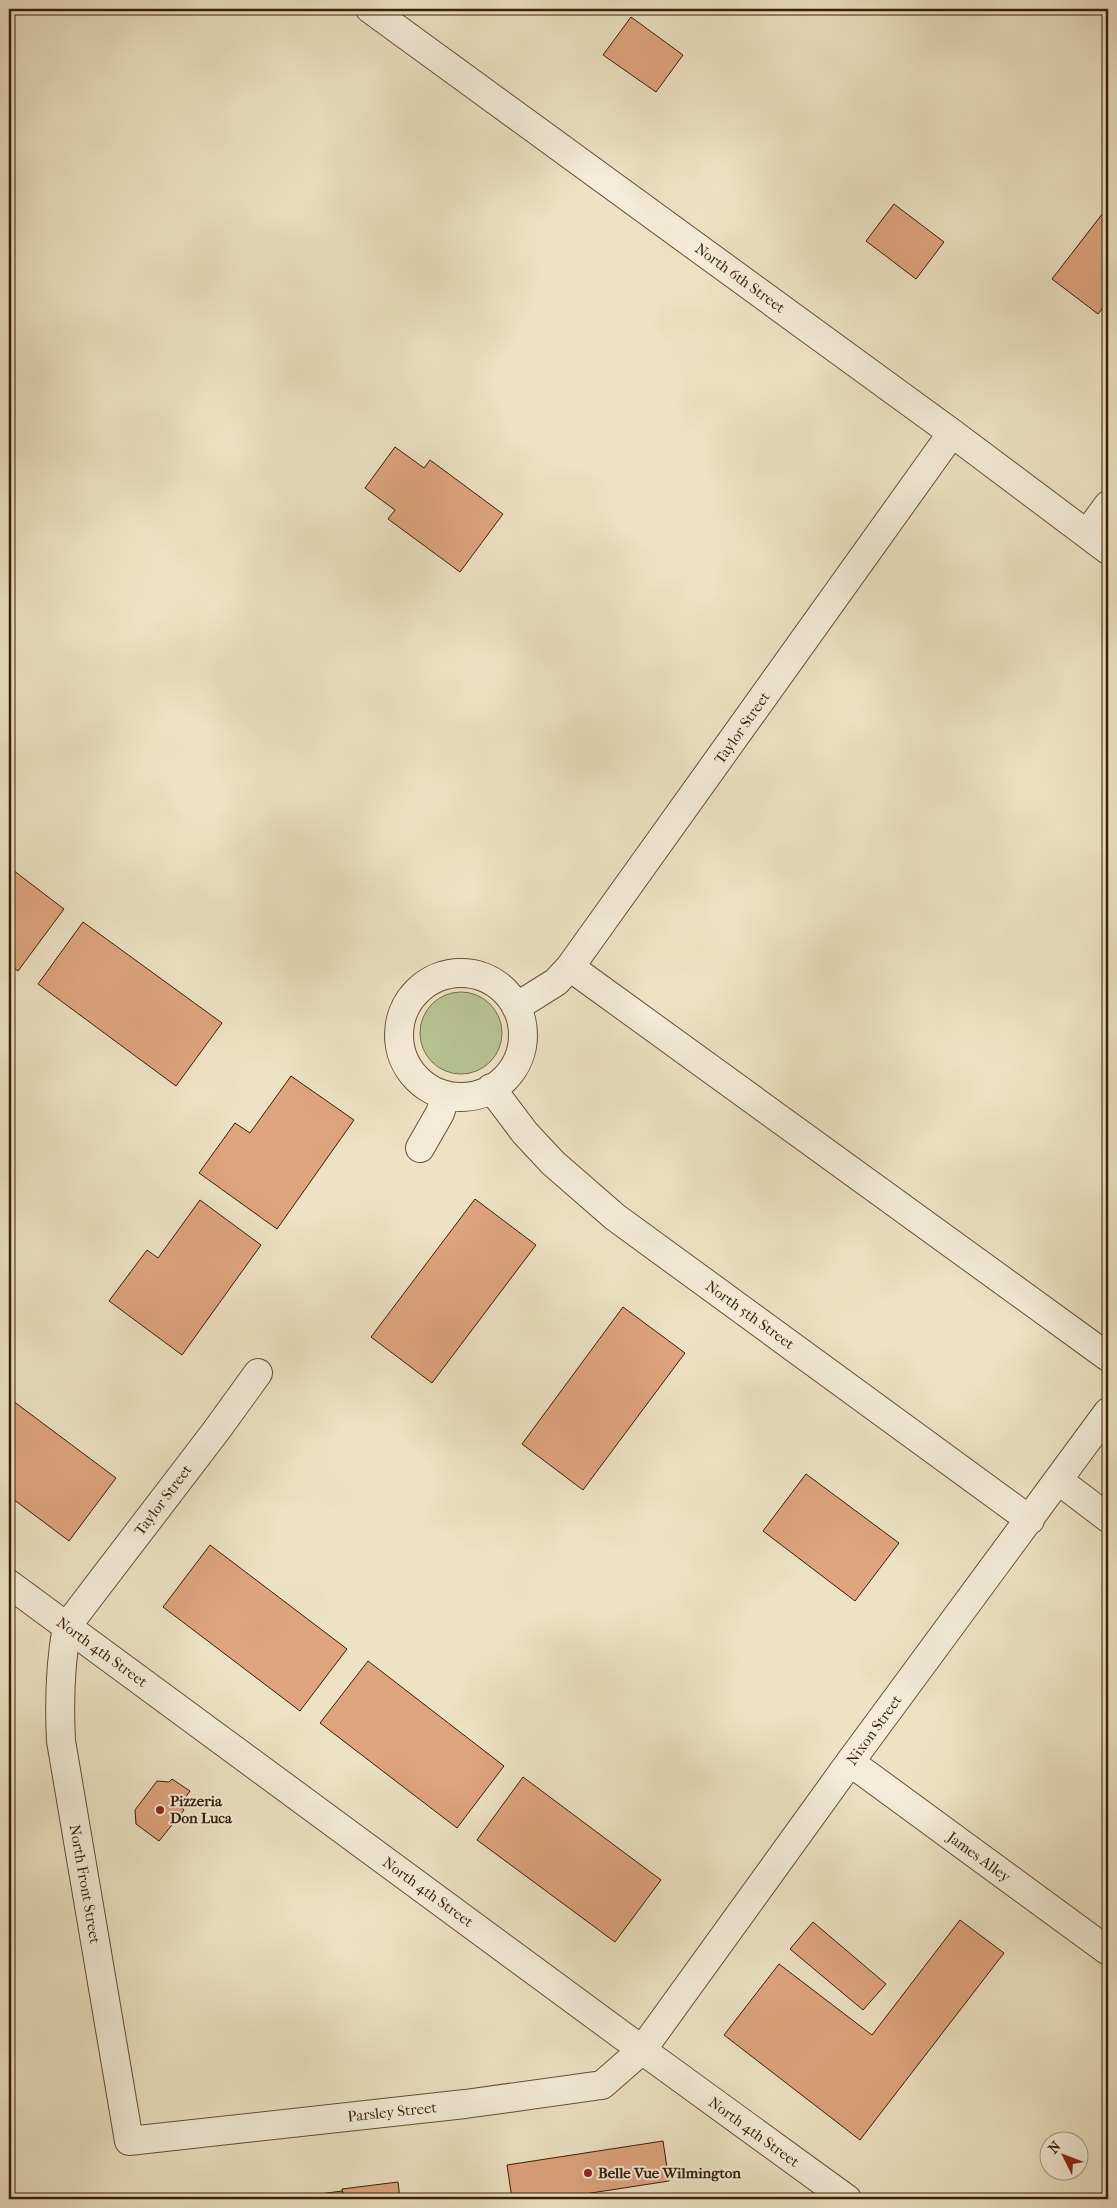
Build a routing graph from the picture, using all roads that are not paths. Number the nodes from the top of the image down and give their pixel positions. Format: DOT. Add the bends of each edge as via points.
graph roads {
  1 [pos="370,9"];
  2 [pos="952,433"];
  3 [pos="1108,505"];
  4 [pos="1098,542"];
  5 [pos="570,967"];
  6 [pos="516,1007"];
  7 [pos="491,1088"];
  8 [pos="446,1095"];
  9 [pos="420,1148"];
  10 [pos="1108,1357"];
  11 [pos="258,1373"];
  12 [pos="1106,1419"];
  13 [pos="1058,1480"];
  14 [pos="1108,1518"];
  15 [pos="1030,1520"];
  16 [pos="9,1584"];
  17 [pos="67,1626"];
  18 [pos="850,1762"];
  19 [pos="1108,1951"];
  20 [pos="642,2050"];
  21 [pos="129,2142"];
  22 [pos="848,2199"];
  1 -- 2 [label="street, North 6th Street"];
  2 -- 4 [label="street, North 6th Street"];
  2 -- 5 [label="street, Taylor Street"];
  3 -- 4 [label="street"];
  5 -- 6 [label="street, Taylor Street" via="556,982"];
  5 -- 10 [label="street"];
  6 -- 7 [label="street" via="522,1022 520,1053 509,1073"];
  6 -- 8 [label="street" via="496,984 468,972 437,977 424,984 413,996 404,1009 400,1024 402,1055 408,1069 419,1081"];
  7 -- 8 [label="street" via="462,1097"];
  7 -- 15 [label="street, North 5th Street" via="525,1133 580,1189"];
  8 -- 9 [label="street" via="440,1113"];
  11 -- 17 [label="street, Taylor Street"];
  12 -- 13 [label="street, Nixon Street"];
  13 -- 14 [label="street"];
  13 -- 15 [label="street, Nixon Street"];
  15 -- 18 [label="street, Nixon Street"];
  16 -- 17 [label="street, North 4th Street"];
  17 -- 20 [label="street, North 4th Street"];
  17 -- 21 [label="street, North Front Street" via="59,1693 61,1741"];
  18 -- 19 [label="street, James Alley"];
  18 -- 20 [label="street, Nixon Street"];
  20 -- 21 [label="street, Parsley Street" via="602,2085"];
  20 -- 22 [label="street, North 4th Street"];
}
